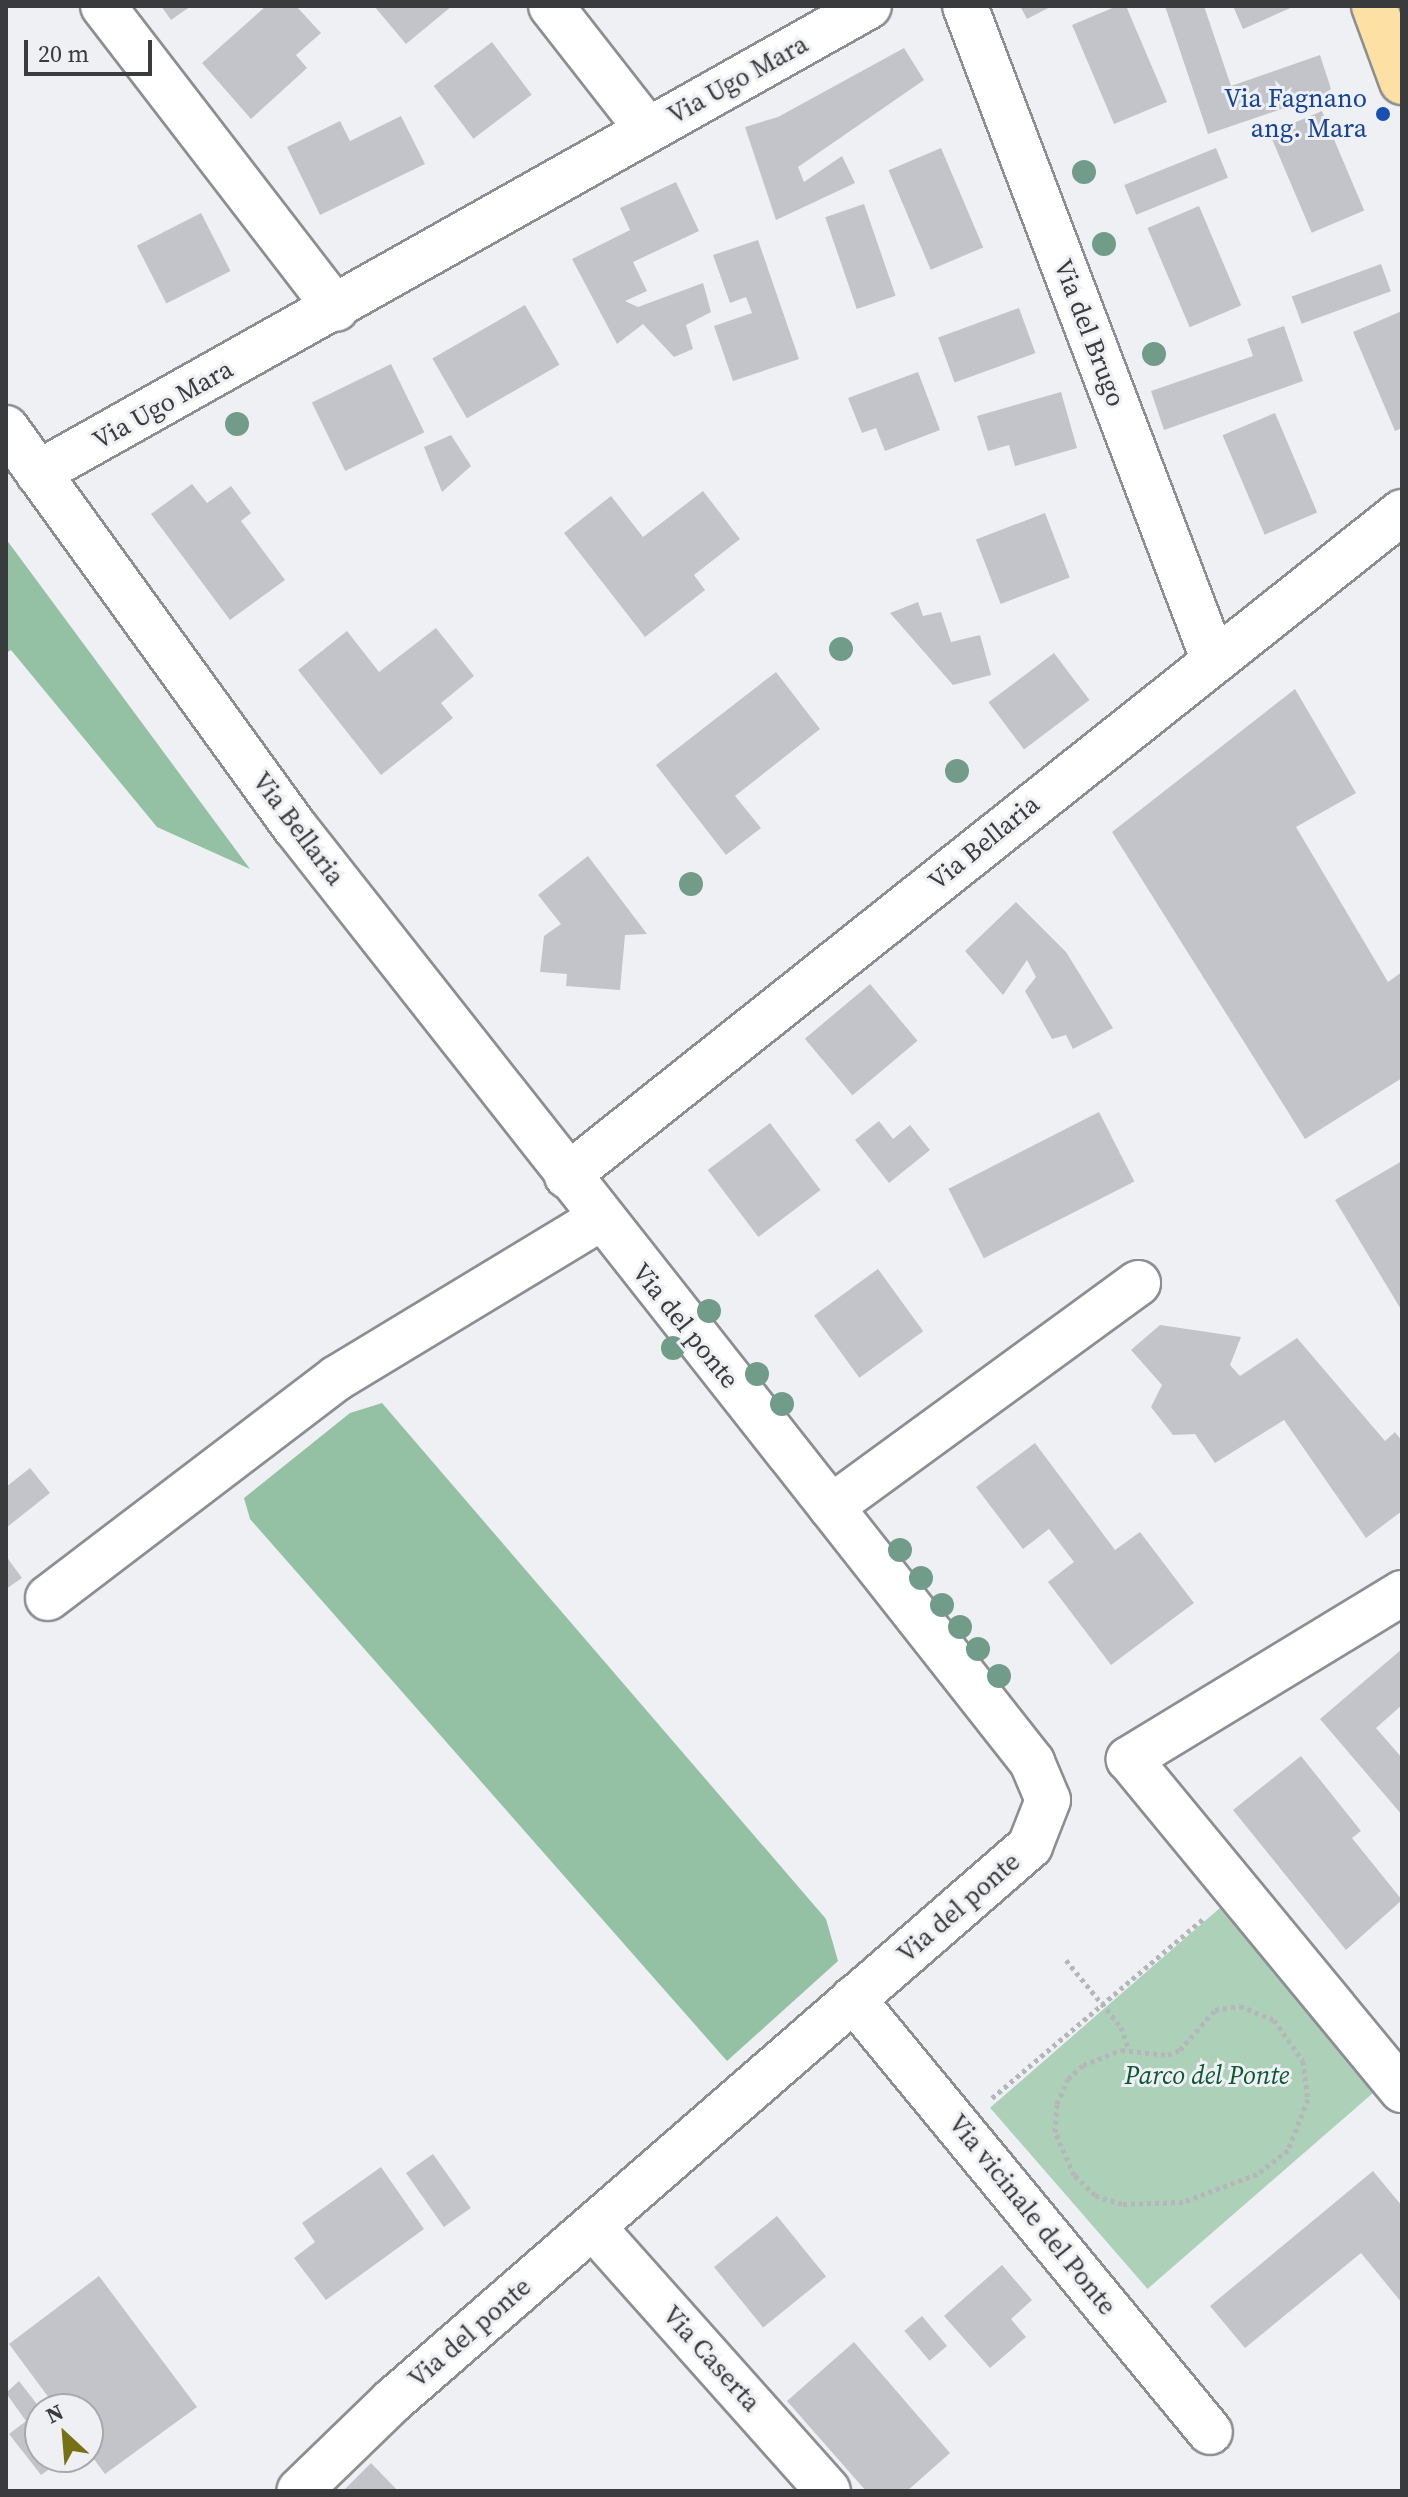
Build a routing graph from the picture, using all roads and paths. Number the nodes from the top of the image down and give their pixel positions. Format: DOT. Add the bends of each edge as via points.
graph roads {
  1 [pos="103,6"];
  2 [pos="551,6"];
  3 [pos="869,6"];
  4 [pos="965,6"];
  5 [pos="1374,6"];
  6 [pos="1402,82"];
  7 [pos="648,130"];
  8 [pos="336,309"];
  9 [pos="6,428"];
  10 [pos="38,473"];
  11 [pos="1402,512"];
  12 [pos="1214,661"];
  13 [pos="567,1176"];
  14 [pos="600,1219"];
  15 [pos="1138,1283"];
  16 [pos="831,1507"];
  17 [pos="1402,1593"];
  18 [pos="48,1598"];
  19 [pos="1208,1915"];
  20 [pos="1066,1960"];
  21 [pos="853,1999"];
  22 [pos="1102,2005"];
  23 [pos="1129,2050"];
  24 [pos="1402,2090"];
  25 [pos="982,2107"];
  26 [pos="593,2227"];
  27 [pos="1210,2432"];
  28 [pos="299,2491"];
  29 [pos="828,2491"];
  1 -- 8 [label="street"];
  2 -- 7 [label="street, Via Ugo Mara"];
  3 -- 7 [label="street, Via Ugo Mara"];
  4 -- 12 [label="street, Via del Brugo"];
  5 -- 6 [label="main road"];
  7 -- 8 [label="street, Via Ugo Mara"];
  8 -- 10 [label="street, Via Ugo Mara"];
  9 -- 10 [label="street"];
  10 -- 13 [label="street, Via Bellaria" via="295,827"];
  11 -- 12 [label="street, Via Bellaria"];
  12 -- 13 [label="street, Via Bellaria"];
  13 -- 14 [label="street, Via Bellaria"];
  14 -- 16 [label="street, Via del ponte"];
  14 -- 18 [label="street" via="337,1378"];
  15 -- 16 [label="street"];
  16 -- 21 [label="street, Via del ponte" via="1038,1770 1048,1800 1030,1846"];
  17 -- 24 [label="street" via="1129,1759"];
  19 -- 22 [label="path"];
  20 -- 22 [label="path"];
  21 -- 26 [label="street, Via del ponte"];
  21 -- 27 [label="street, Via vicinale del Ponte"];
  22 -- 23 [label="path" via="1126,2035"];
  22 -- 25 [label="path"];
  23 -- 23 [label="path" via="1168,2055 1215,2010 1240,2006 1262,2011 1303,2061 1308,2099 1296,2139 1257,2174 1194,2199 1139,2205 1095,2195 1060,2150 1057,2104 1068,2079 1083,2065"];
  26 -- 28 [label="street, Via del ponte"];
  26 -- 29 [label="street, Via Caserta"];
}
